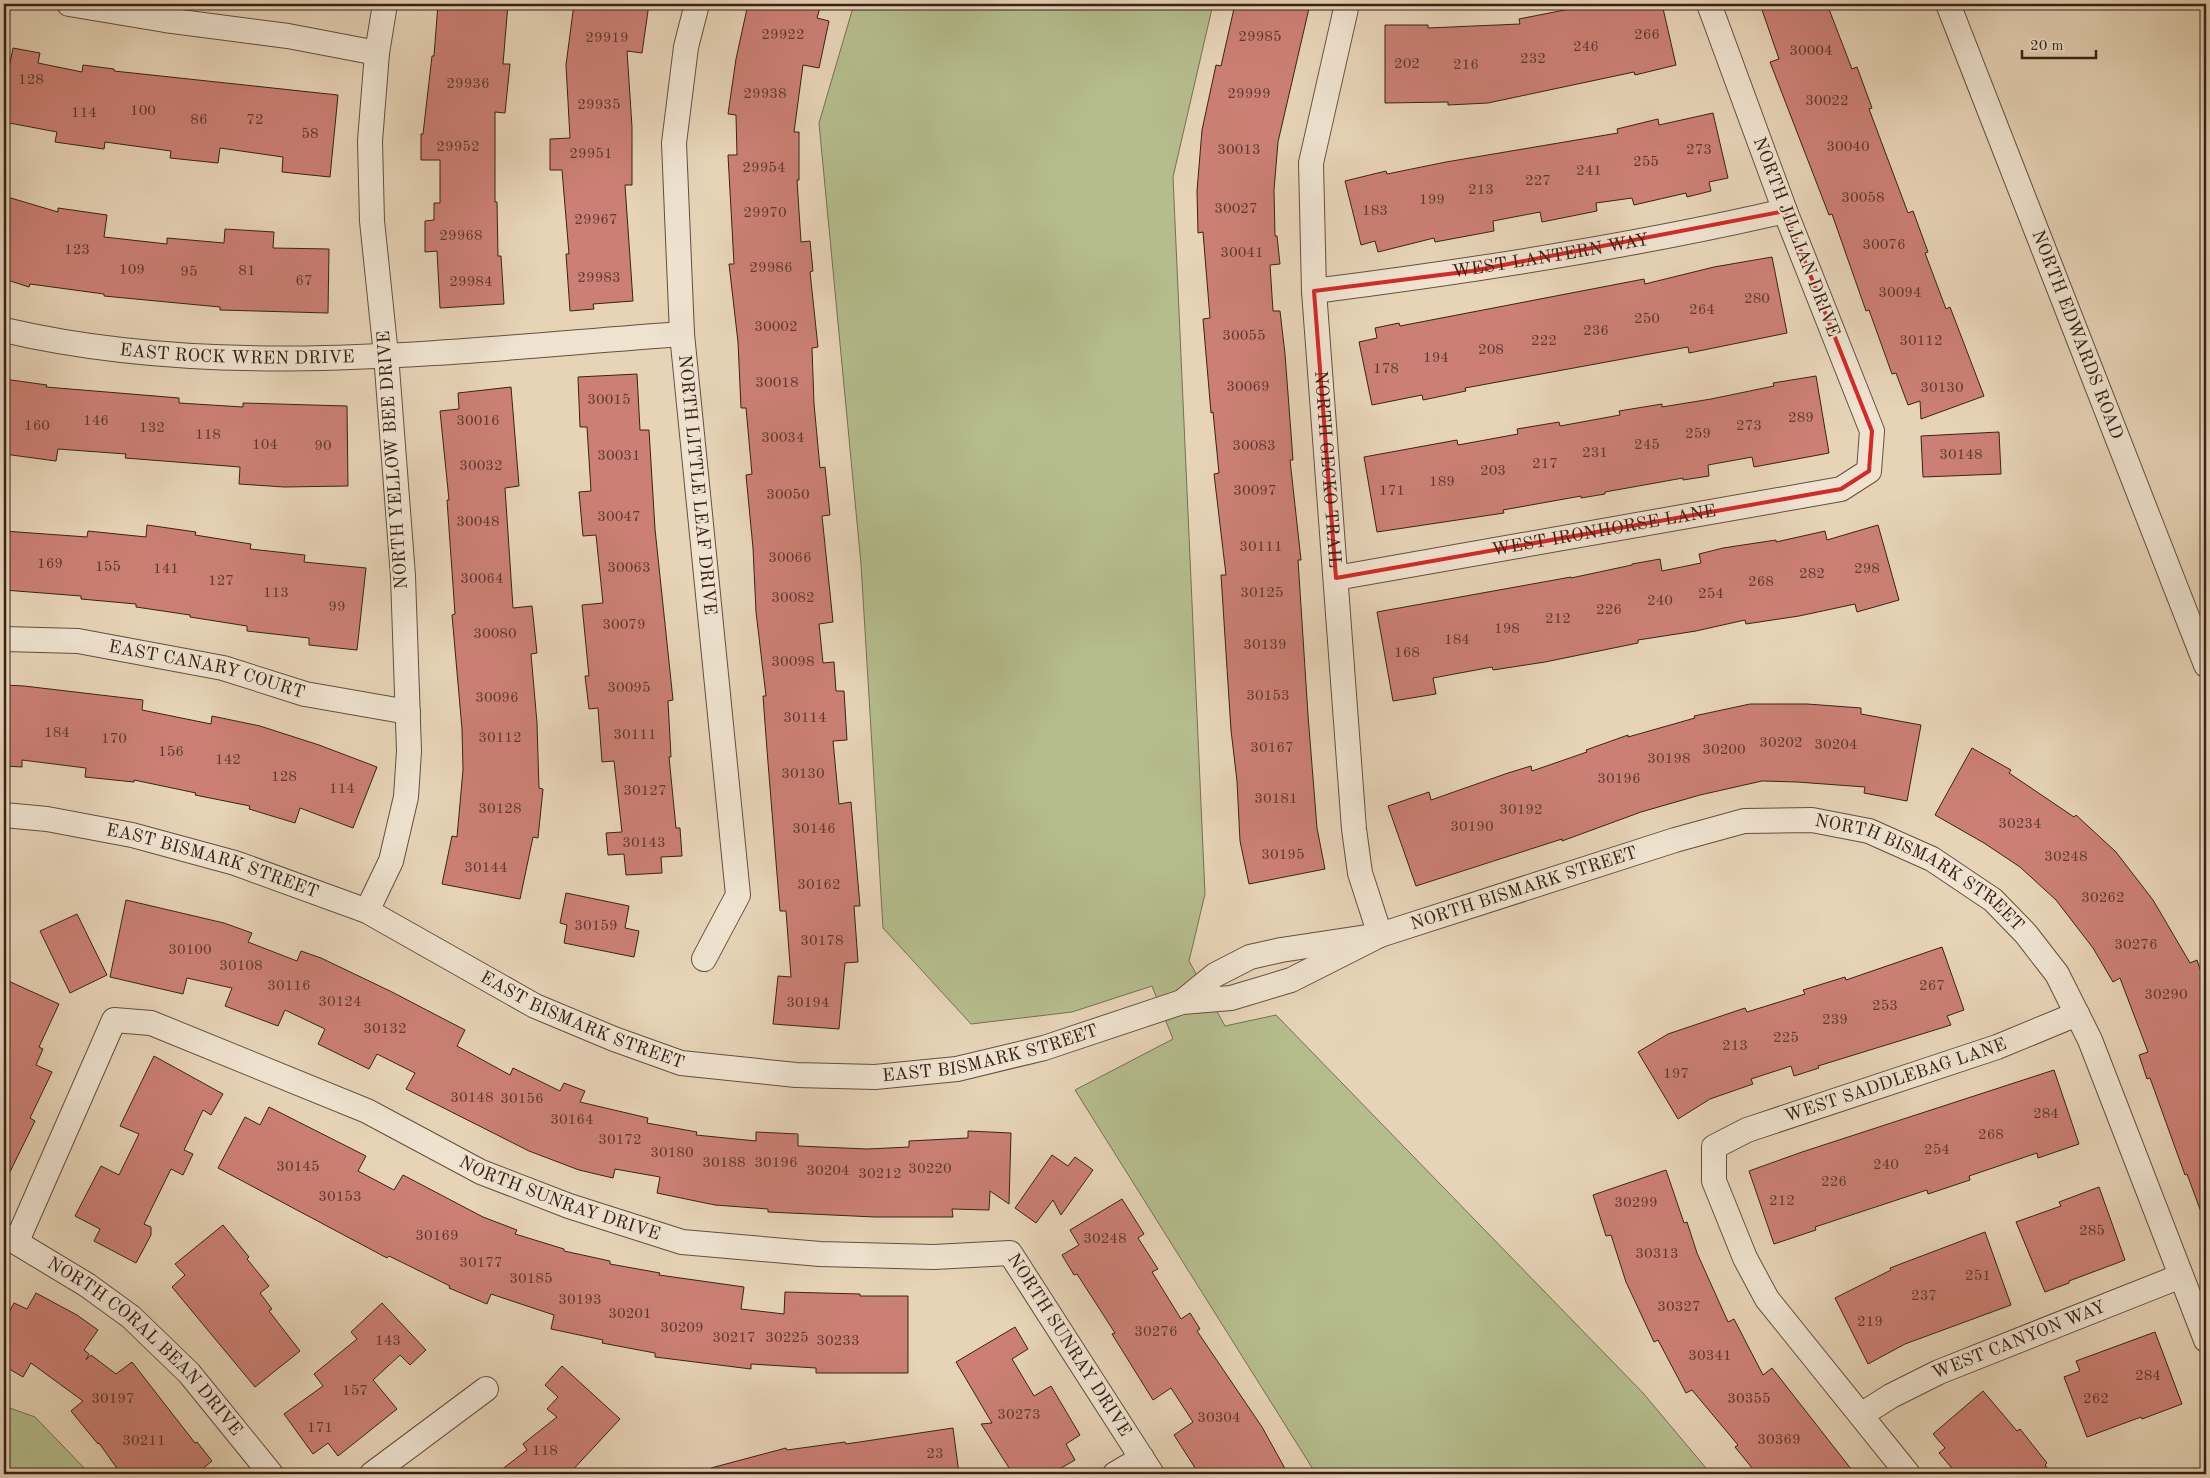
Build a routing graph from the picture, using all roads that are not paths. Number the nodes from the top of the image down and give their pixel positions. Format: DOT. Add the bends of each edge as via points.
graph roads {
  1 [pos="69,4"];
  2 [pos="385,4"];
  3 [pos="697,4"];
  4 [pos="1347,4"];
  5 [pos="1709,4"];
  6 [pos="1948,4"];
  7 [pos="377,54"];
  8 [pos="1785,212"];
  9 [pos="1314,291"];
  10 [pos="4,330"];
  11 [pos="682,334"];
  12 [pos="386,355"];
  13 [pos="1869,471"];
  14 [pos="1336,578"];
  15 [pos="4,639"];
  16 [pos="2206,666"];
  17 [pos="408,712"];
  18 [pos="4,815"];
  19 [pos="368,911"];
  20 [pos="1380,935"];
  21 [pos="1250,958"];
  22 [pos="704,959"];
  23 [pos="1258,990"];
  24 [pos="1182,1002"];
  25 [pos="2077,1014"];
  26 [pos="10,1238"];
  27 [pos="2181,1276"];
  28 [pos="2206,1340"];
  29 [pos="486,1388"];
  30 [pos="1861,1415"];
  31 [pos="1147,1466"];
  32 [pos="271,1474"];
  33 [pos="372,1474"];
  34 [pos="1115,1474"];
  35 [pos="1908,1474"];
  1 -- 7 [label="street" via="288,36"];
  2 -- 7 [label="street, NORTH YELLOW BEE DRIVE"];
  3 -- 11 [label="street, NORTH LITTLE LEAF DRIVE" via="686,47 674,143"];
  4 -- 9 [label="street, NORTH GECKO TRAIL" via="1311,163"];
  5 -- 8 [label="street, NORTH JILLIAN DRIVE"];
  6 -- 16 [label="street, NORTH EDWARDS ROAD"];
  7 -- 12 [label="street, NORTH YELLOW BEE DRIVE" via="370,142 372,221"];
  8 -- 9 [label="street, WEST LANTERN WAY" via="1482,269"];
  8 -- 13 [label="street, NORTH JILLIAN DRIVE" via="1872,431"];
  9 -- 14 [label="street, NORTH GECKO TRAIL"];
  10 -- 12 [label="street, EAST ROCK WREN DRIVE" via="49,340 184,356 322,359"];
  11 -- 12 [label="street, EAST ROCK WREN DRIVE"];
  11 -- 22 [label="street, NORTH LITTLE LEAF DRIVE" via="738,895"];
  12 -- 17 [label="street, NORTH YELLOW BEE DRIVE" via="403,576"];
  13 -- 14 [label="street, WEST IRONHORSE LANE" via="1841,489"];
  14 -- 20 [label="street, NORTH GECKO TRAIL" via="1354,829 1360,873"];
  15 -- 17 [label="street, EAST CANARY COURT" via="78,641 223,668 305,694"];
  17 -- 19 [label="street, NORTH YELLOW BEE DRIVE" via="410,750 406,797 391,861"];
  18 -- 19 [label="street, EAST BISMARK STREET" via="47,819 132,835 235,863"];
  19 -- 24 [label="street, EAST BISMARK STREET" via="535,1006 680,1063 796,1075 875,1077 957,1069 1044,1048"];
  20 -- 21 [label="street, EAST BISMARK STREET"];
  20 -- 23 [label="street, EAST BISMARK STREET" via="1291,980"];
  20 -- 25 [label="street, NORTH BISMARK STREET" via="1744,821 1812,820 1869,831 1932,859 1993,900 2026,934 2057,974"];
  21 -- 23 [label="street"];
  21 -- 24 [label="street, EAST BISMARK STREET" via="1214,976"];
  23 -- 24 [label="street, EAST BISMARK STREET" via="1231,998"];
  25 -- 27 [label="street, NORTH BISMARK STREET"];
  25 -- 30 [label="street, WEST SADDLEBAG LANE" via="1997,1047 1747,1130 1714,1147 1714,1181 1758,1283 1767,1299"];
  26 -- 31 [label="street, NORTH SUNRAY DRIVE" via="114,1020 151,1024 368,1110 481,1172 568,1206 682,1242 820,1254 934,1257 1010,1252"];
  26 -- 32 [label="street, NORTH CORAL BEAN DRIVE" via="87,1285 131,1317 189,1373"];
  27 -- 28 [label="street, NORTH BISMARK STREET"];
  27 -- 30 [label="street, WEST CANYON WAY" via="1939,1372"];
  29 -- 33 [label="street"];
  30 -- 35 [label="street"];
  31 -- 34 [label="street"];
}
